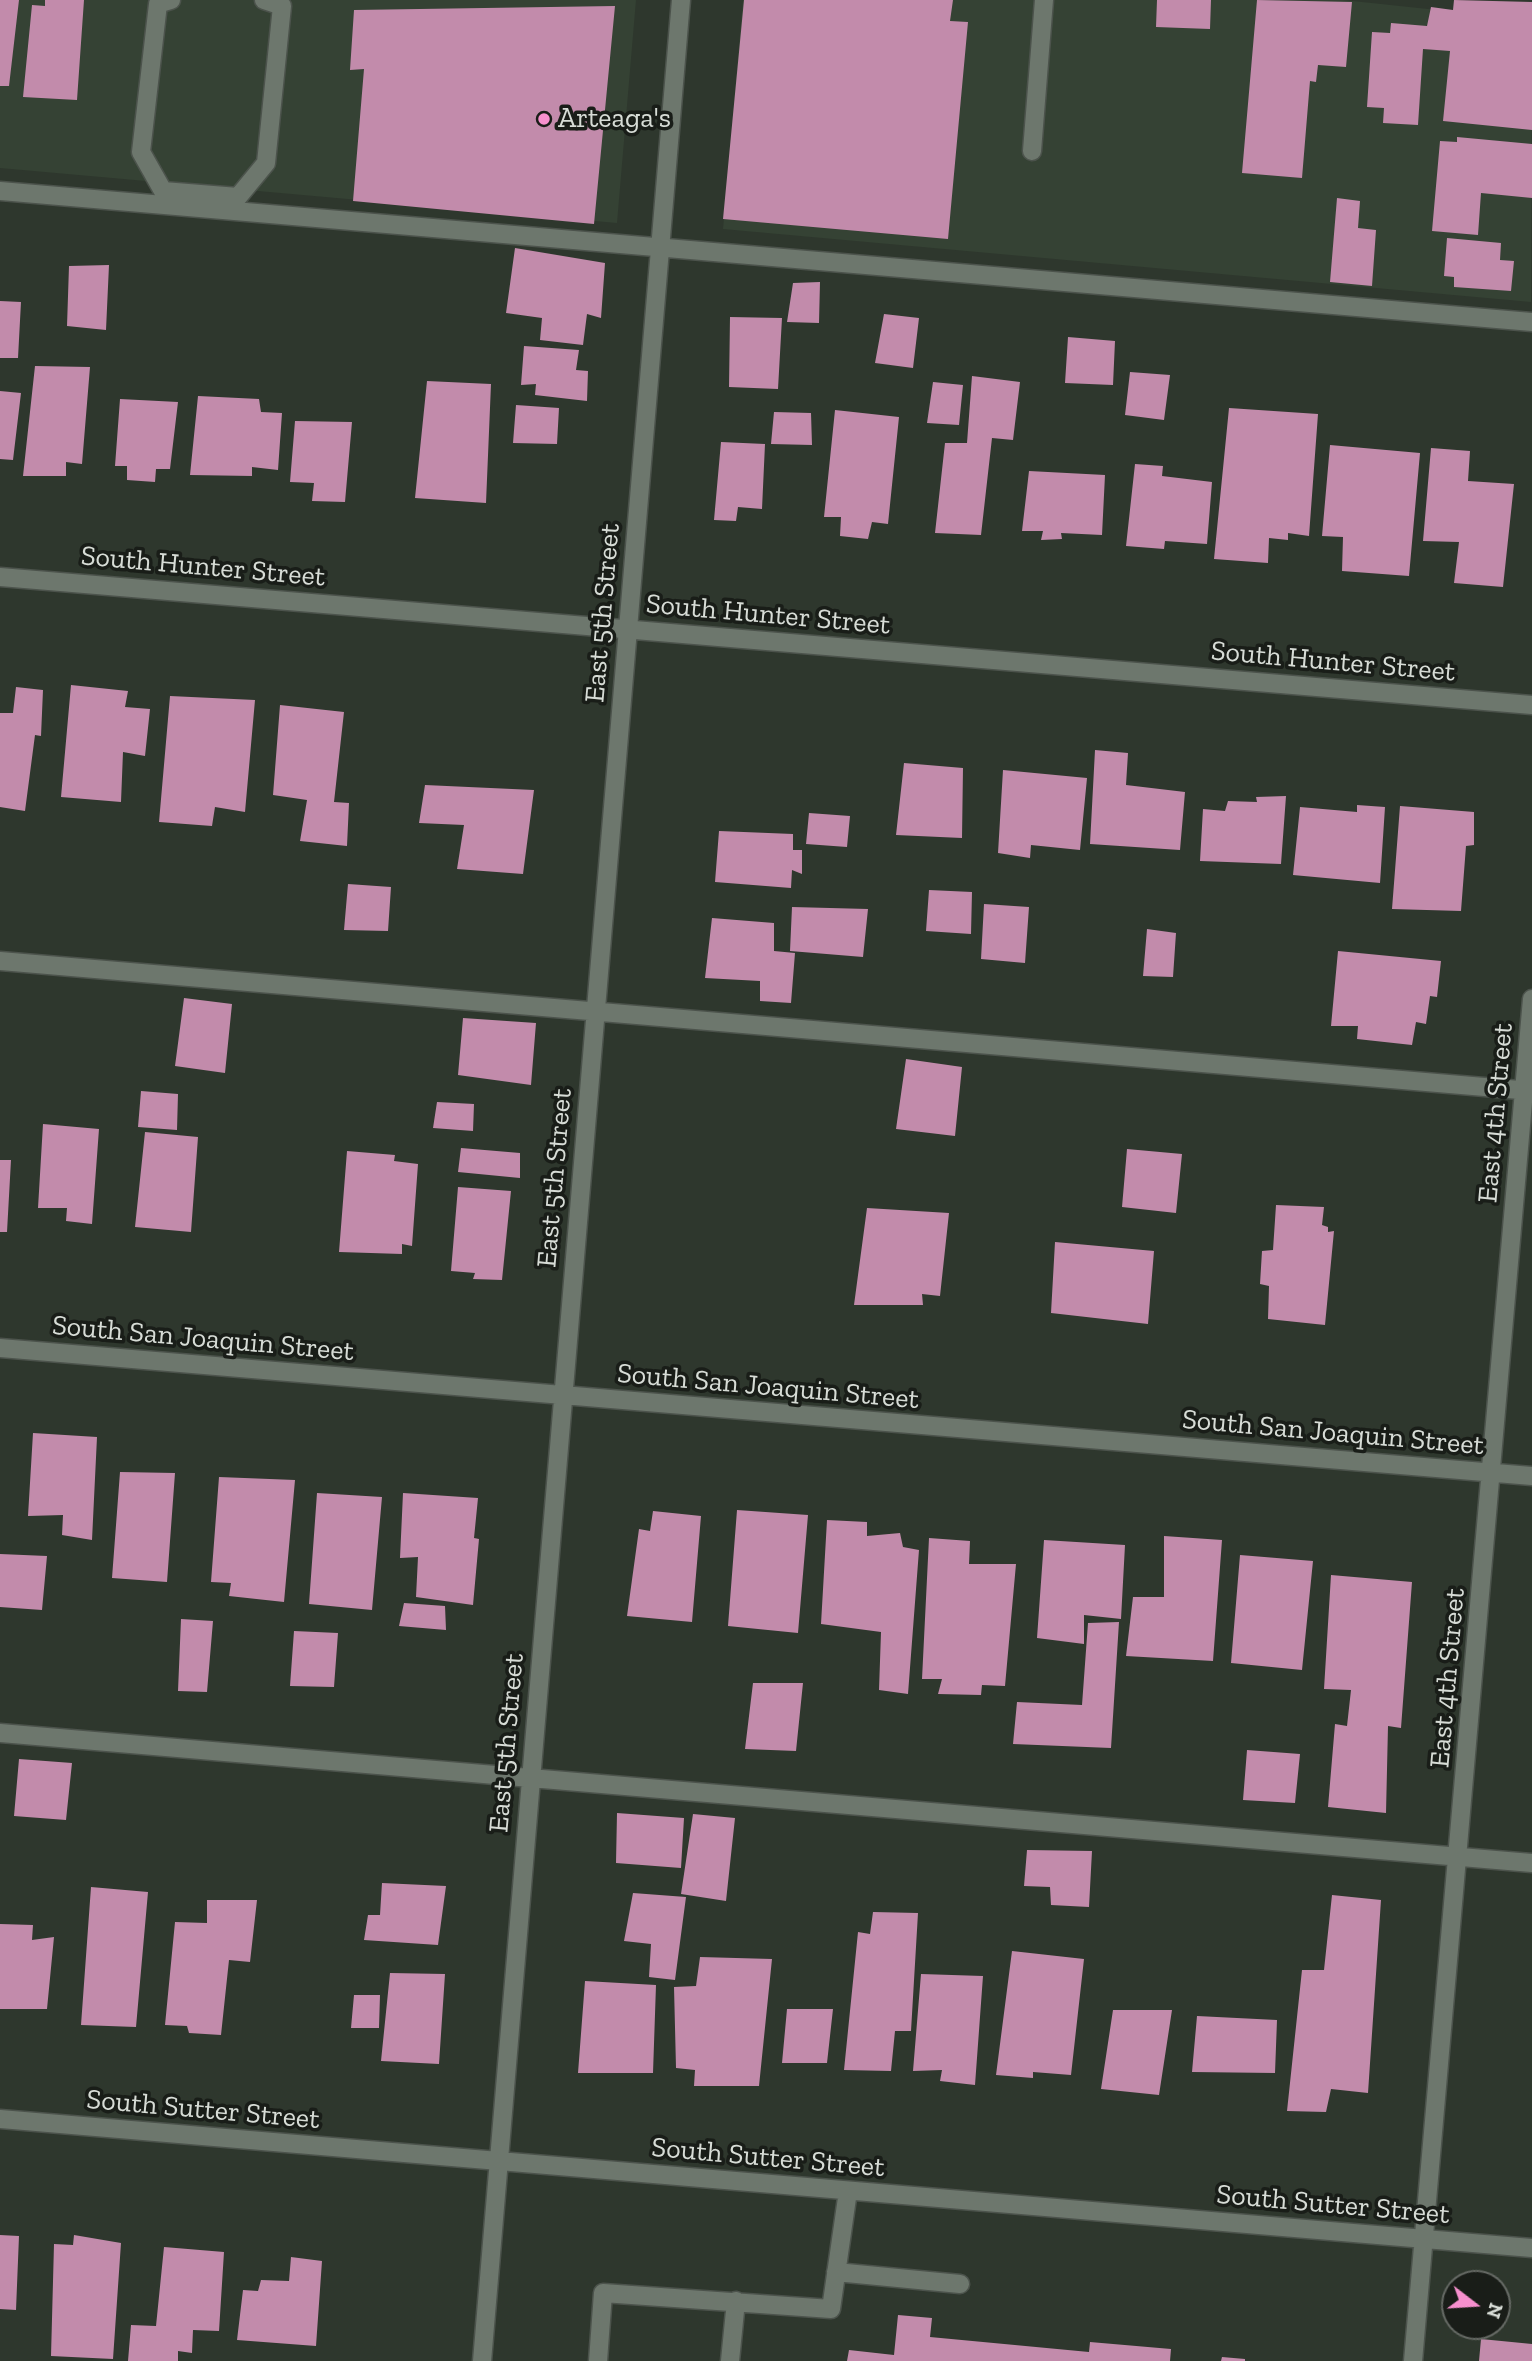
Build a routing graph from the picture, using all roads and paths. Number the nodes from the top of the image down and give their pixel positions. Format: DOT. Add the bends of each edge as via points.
graph roads {
  1 [pos="171,0"];
  2 [pos="264,0"];
  3 [pos="681,0"];
  4 [pos="1044,0"];
  5 [pos="1032,151"];
  6 [pos="0,191"];
  7 [pos="660,247"];
  8 [pos="1532,322"];
  9 [pos="0,576"];
  10 [pos="628,629"];
  11 [pos="1532,705"];
  12 [pos="0,961"];
  13 [pos="1532,999"];
  14 [pos="596,1010"];
  15 [pos="1528,1090"];
  16 [pos="0,1348"];
  17 [pos="563,1396"];
  18 [pos="1491,1472"];
  19 [pos="1532,1476"];
  20 [pos="0,1733"];
  21 [pos="531,1780"];
  22 [pos="1459,1857"];
  23 [pos="1532,1863"];
  24 [pos="0,2119"];
  25 [pos="499,2161"];
  26 [pos="848,2191"];
  27 [pos="1424,2239"];
  28 [pos="1532,2248"];
  29 [pos="836,2272"];
  30 [pos="960,2284"];
  31 [pos="736,2301"];
  32 [pos="482,2361"];
  33 [pos="598,2361"];
  34 [pos="730,2361"];
  35 [pos="1413,2361"];
  1 -- 2 [label="street" via="158,4 141,152 163,191 238,197 266,163 282,6"];
  3 -- 7 [label="street, East 5th Street"];
  4 -- 5 [label="street"];
  6 -- 7 [label="street"];
  7 -- 8 [label="street"];
  7 -- 10 [label="street, East 5th Street"];
  9 -- 10 [label="street, South Hunter Street"];
  10 -- 11 [label="street, South Hunter Street"];
  10 -- 14 [label="street, East 5th Street"];
  12 -- 14 [label="street"];
  13 -- 15 [label="street, East 4th Street"];
  14 -- 15 [label="street"];
  14 -- 17 [label="street, East 5th Street"];
  15 -- 18 [label="street, East 4th Street"];
  16 -- 17 [label="street, South San Joaquin Street"];
  17 -- 18 [label="street, South San Joaquin Street"];
  17 -- 21 [label="street, East 5th Street"];
  18 -- 19 [label="street, South San Joaquin Street"];
  18 -- 22 [label="street, East 4th Street"];
  20 -- 21 [label="street"];
  21 -- 22 [label="street"];
  21 -- 25 [label="street, East 5th Street"];
  22 -- 23 [label="street"];
  22 -- 27 [label="street, East 4th Street"];
  24 -- 25 [label="street, South Sutter Street"];
  25 -- 26 [label="street, South Sutter Street"];
  25 -- 32 [label="street, East 5th Street"];
  26 -- 27 [label="street, South Sutter Street"];
  26 -- 29 [label="street"];
  27 -- 28 [label="street, South Sutter Street"];
  27 -- 35 [label="street, East 4th Street"];
  29 -- 30 [label="street"];
  29 -- 31 [label="street" via="831,2309"];
  31 -- 33 [label="street" via="603,2293"];
  31 -- 34 [label="street"];
}
